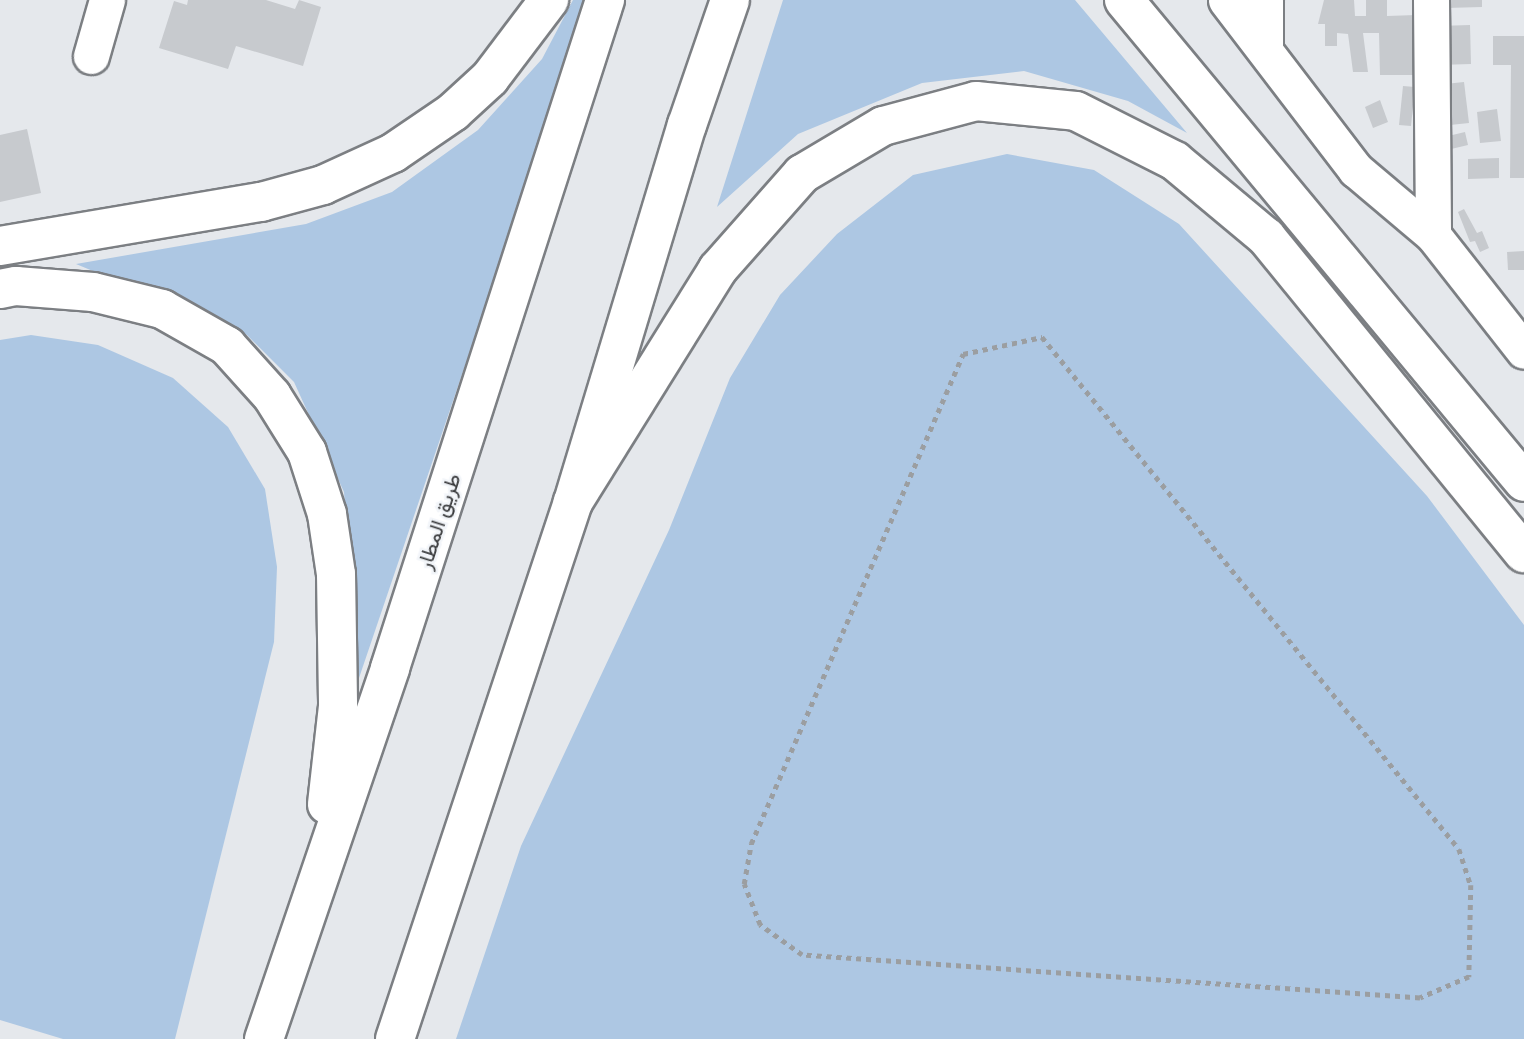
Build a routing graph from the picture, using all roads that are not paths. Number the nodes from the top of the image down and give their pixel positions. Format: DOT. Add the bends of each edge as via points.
graph roads {
  1 [pos="107,0"];
  2 [pos="549,0"];
  3 [pos="605,0"];
  4 [pos="730,0"];
  5 [pos="1124,0"];
  6 [pos="1226,0"];
  7 [pos="1265,0"];
  8 [pos="1431,0"];
  9 [pos="1265,50"];
  10 [pos="91,57"];
  11 [pos="1433,234"];
  12 [pos="0,246"];
  13 [pos="0,289"];
  14 [pos="1524,351"];
  15 [pos="1524,482"];
  16 [pos="573,502"];
  17 [pos="1524,553"];
  18 [pos="317,883"];
  19 [pos="264,1039"];
  20 [pos="395,1039"];
  1 -- 10 [label="street"];
  2 -- 12 [label="highway" via="490,78 453,112 393,153 323,185 261,202"];
  3 -- 18 [label="highway, طريق المطار"];
  4 -- 16 [label="highway" via="687,125"];
  5 -- 15 [label="highway"];
  6 -- 9 [label="street"];
  7 -- 9 [label="street"];
  8 -- 11 [label="street"];
  9 -- 11 [label="street" via="1356,170"];
  11 -- 14 [label="street"];
  13 -- 18 [label="highway" via="16,286 93,292 162,309 227,346 272,396 307,452 327,514 337,587 338,706"];
  16 -- 17 [label="highway" via="718,269 802,174 883,126 976,101 1076,111 1175,161 1266,237"];
  16 -- 20 [label="highway"];
  18 -- 19 [label="highway, طريق المطار"];
}
